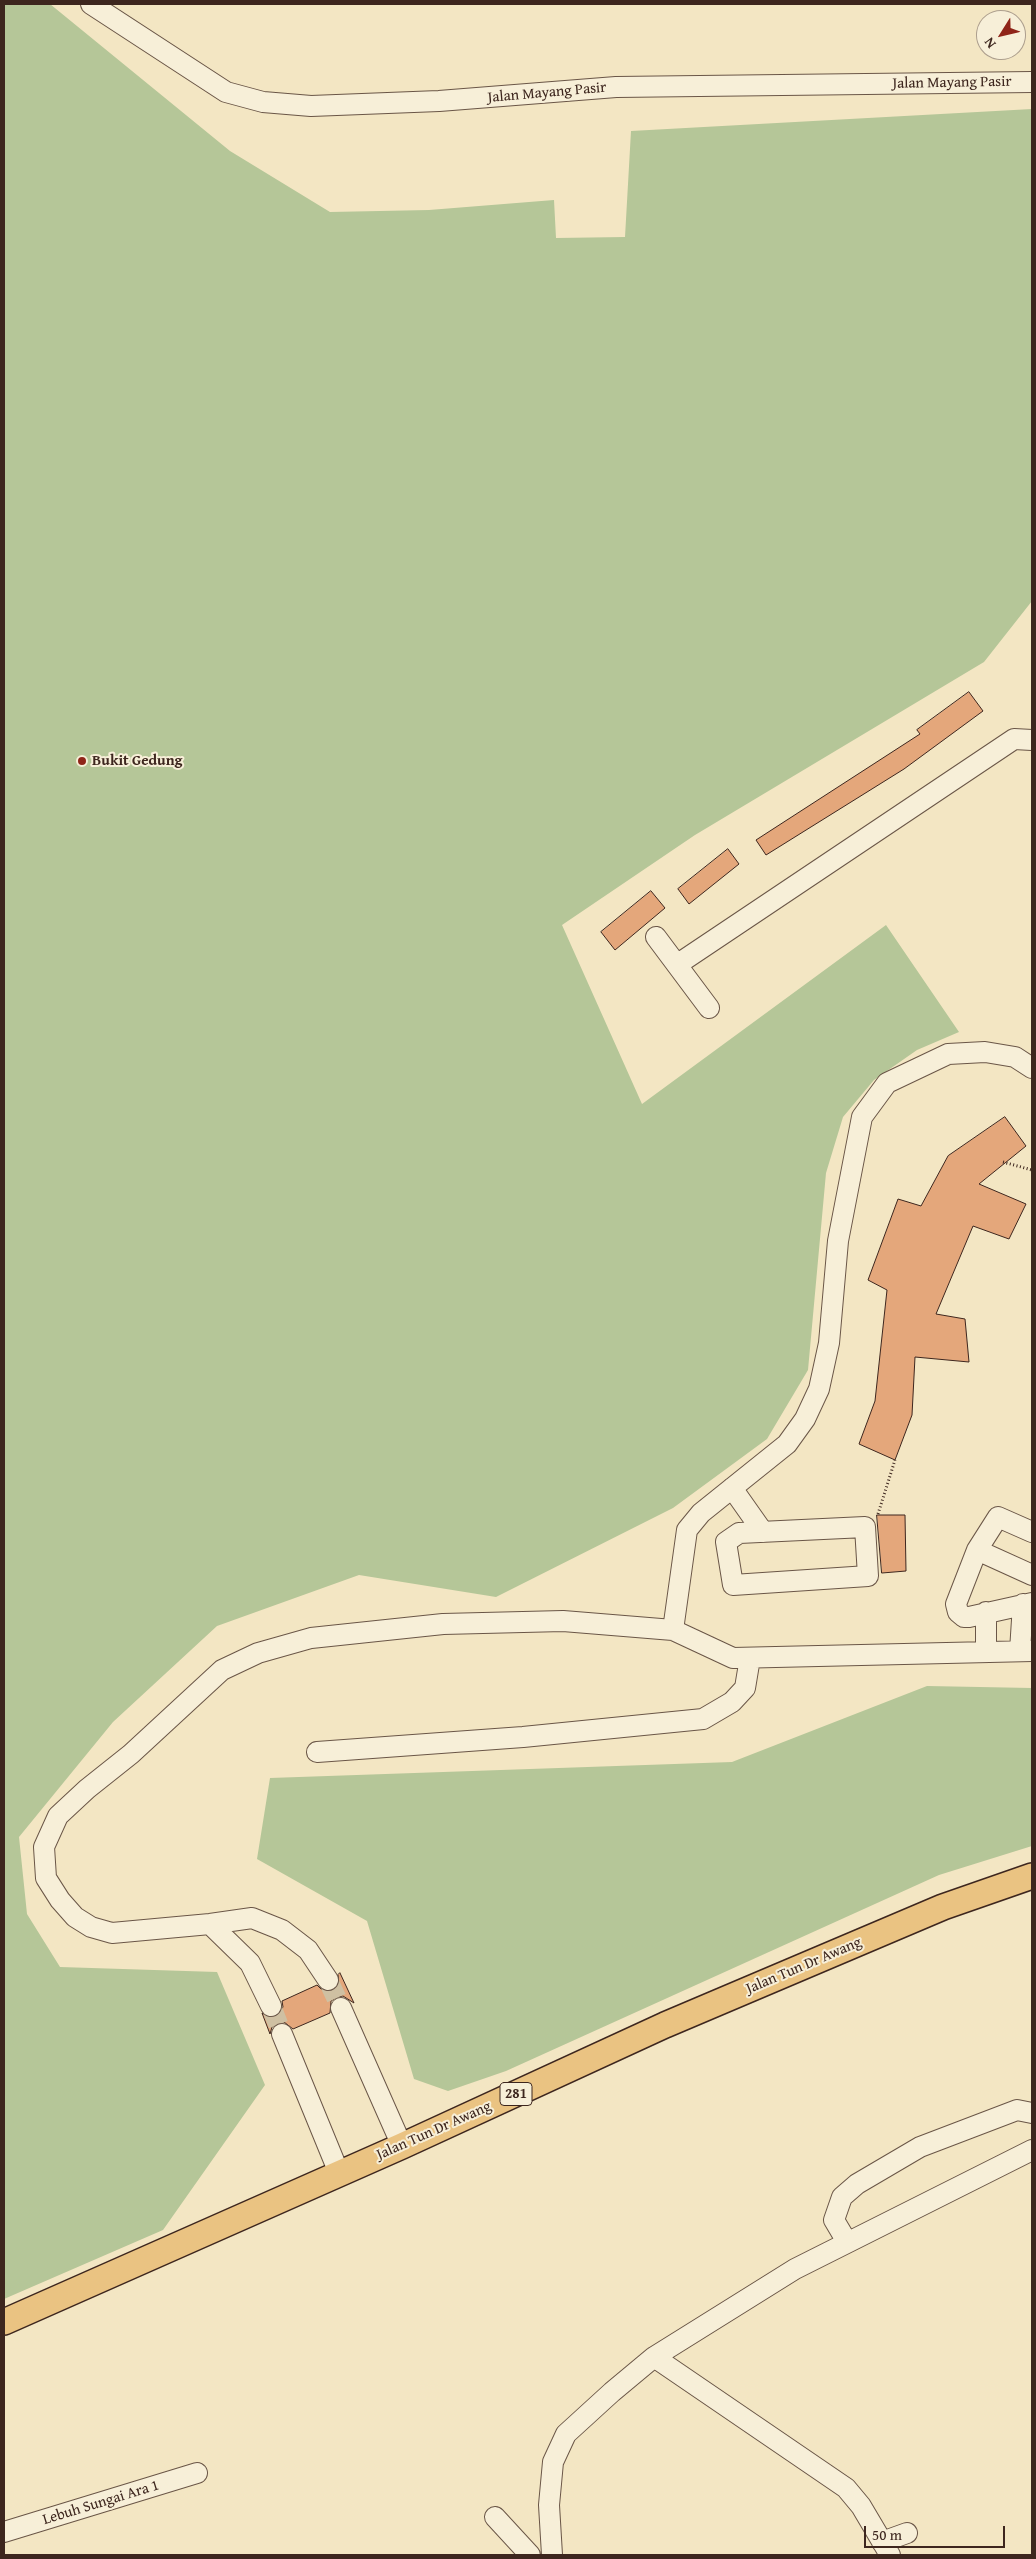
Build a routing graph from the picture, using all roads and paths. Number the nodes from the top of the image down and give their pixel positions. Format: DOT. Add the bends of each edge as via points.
graph roads {
  1 [pos="90,4"];
  2 [pos="1032,82"];
  3 [pos="1032,740"];
  4 [pos="656,937"];
  5 [pos="678,964"];
  6 [pos="710,1008"];
  7 [pos="1032,1068"];
  8 [pos="1003,1162"];
  9 [pos="1032,1170"];
  10 [pos="895,1460"];
  11 [pos="732,1488"];
  12 [pos="877,1515"];
  13 [pos="763,1532"];
  14 [pos="1032,1532"];
  15 [pos="977,1550"];
  16 [pos="1032,1575"];
  17 [pos="1028,1604"];
  18 [pos="986,1612"];
  19 [pos="673,1630"];
  20 [pos="986,1651"];
  21 [pos="1026,1651"];
  22 [pos="750,1658"];
  23 [pos="317,1752"];
  24 [pos="1032,1876"];
  25 [pos="210,1924"];
  26 [pos="328,1980"];
  27 [pos="271,2006"];
  28 [pos="341,2008"];
  29 [pos="282,2034"];
  30 [pos="1032,2113"];
  31 [pos="402,2146"];
  32 [pos="1032,2150"];
  33 [pos="339,2173"];
  34 [pos="847,2242"];
  35 [pos="4,2322"];
  36 [pos="654,2357"];
  37 [pos="198,2473"];
  38 [pos="495,2517"];
  39 [pos="4,2532"];
  40 [pos="907,2533"];
  41 [pos="886,2549"];
  42 [pos="530,2555"];
  43 [pos="552,2555"];
  1 -- 2 [label="street, Jalan Mayang Pasir" via="226,92 263,102 311,106 439,101 616,87"];
  3 -- 5 [label="street" via="1014,739"];
  4 -- 5 [label="street"];
  5 -- 6 [label="street"];
  7 -- 11 [label="street" via="1015,1057 985,1052 948,1054 887,1082 862,1116 838,1241 829,1343 819,1390 805,1419 787,1444"];
  8 -- 9 [label="path"];
  10 -- 12 [label="path"];
  11 -- 13 [label="street"];
  11 -- 19 [label="street" via="701,1513 688,1530"];
  13 -- 13 [label="street" via="739,1533 726,1542 733,1585 868,1576 865,1527"];
  14 -- 15 [label="street" via="998,1517"];
  15 -- 16 [label="street"];
  15 -- 18 [label="street" via="956,1604 964,1617"];
  17 -- 18 [label="street"];
  17 -- 21 [label="street"];
  18 -- 20 [label="street"];
  19 -- 22 [label="street" via="733,1658"];
  19 -- 25 [label="street" via="563,1621 443,1624 311,1638 258,1653 222,1670 58,1816 44,1847 46,1878 75,1917 92,1927 112,1933"];
  20 -- 21 [label="street"];
  20 -- 22 [label="street"];
  22 -- 23 [label="street" via="745,1688 732,1702 703,1719 524,1737"];
  24 -- 31 [label="main road, Jalan Tun Dr Awang / 281" via="943,1907 664,2025"];
  25 -- 26 [label="street" via="252,1918 282,1930 308,1950"];
  25 -- 27 [label="street" via="250,1963"];
  28 -- 31 [label="street"];
  29 -- 33 [label="street"];
  30 -- 34 [label="street" via="1017,2110 920,2148 857,2184 842,2197 834,2220"];
  31 -- 33 [label="main road, Jalan Tun Dr Awang / 281"];
  32 -- 34 [label="street"];
  33 -- 35 [label="main road, Jalan Tun Dr Awang / 281"];
  34 -- 36 [label="street" via="795,2269"];
  36 -- 41 [label="street" via="846,2488 861,2506"];
  36 -- 43 [label="street" via="566,2434 553,2462 549,2505"];
  37 -- 39 [label="street, Lebuh Sungai Ara 1"];
  38 -- 42 [label="street"];
  40 -- 41 [label="street"];
}
